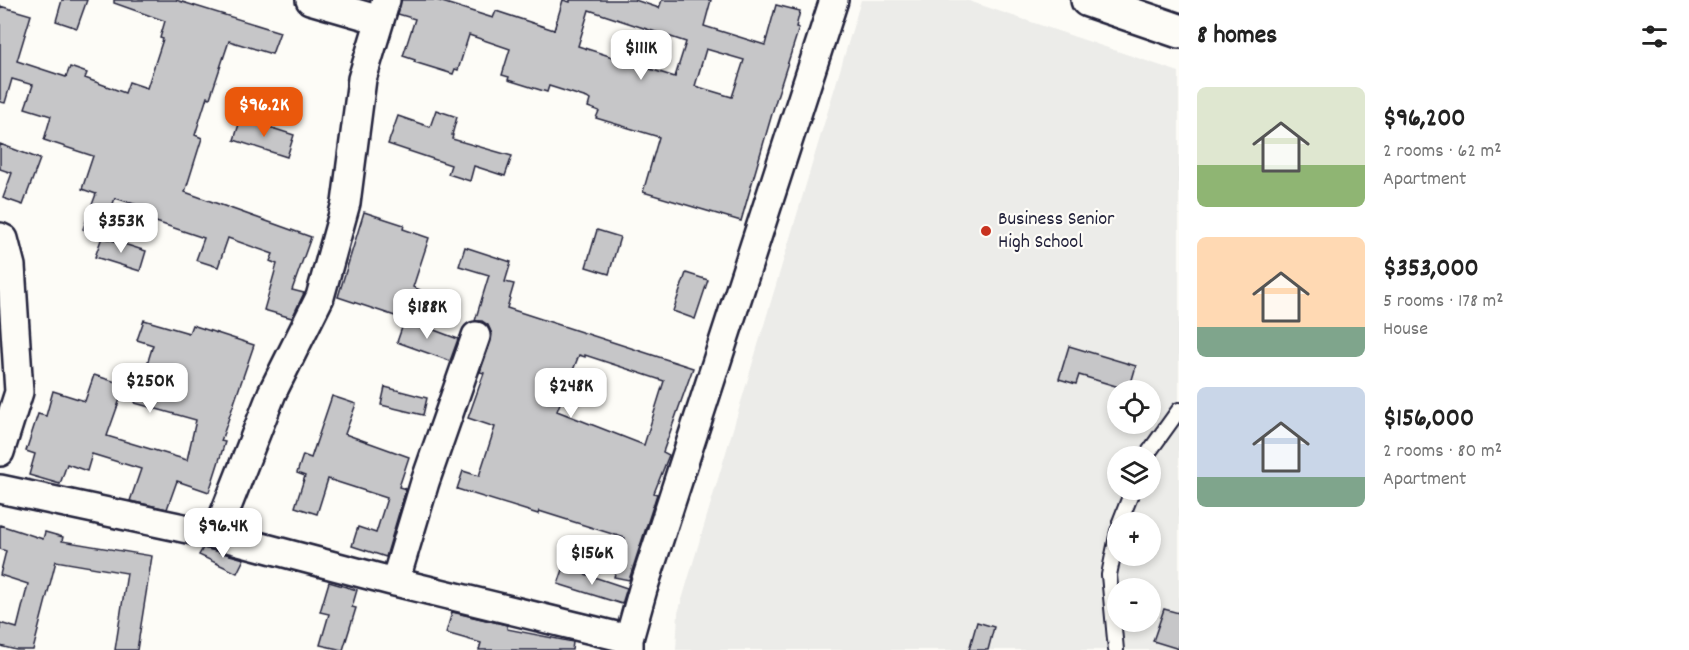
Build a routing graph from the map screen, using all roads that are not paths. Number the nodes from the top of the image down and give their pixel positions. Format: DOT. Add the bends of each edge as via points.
graph roads {
  1 [pos="310,0"];
  2 [pos="834,0"];
  3 [pos="1088,0"];
  4 [pos="383,10"];
  5 [pos="1179,31"];
  6 [pos="0,237"];
  7 [pos="476,336"];
  8 [pos="1179,410"];
  9 [pos="1153,446"];
  10 [pos="0,452"];
  11 [pos="0,489"];
  12 [pos="216,535"];
  13 [pos="1111,566"];
  14 [pos="395,582"];
  15 [pos="629,644"];
  16 [pos="1116,650"];
  1 -- 4 [label="street"];
  2 -- 15 [label="street"];
  3 -- 5 [label="main road"];
  4 -- 12 [label="street" via="362,79 346,204 320,297 272,393"];
  6 -- 10 [label="street" via="4,239 11,266 19,392"];
  7 -- 14 [label="street"];
  8 -- 9 [label="lane"];
  11 -- 12 [label="street"];
  12 -- 14 [label="street"];
  13 -- 16 [label="lane"];
  14 -- 15 [label="street"];
}
